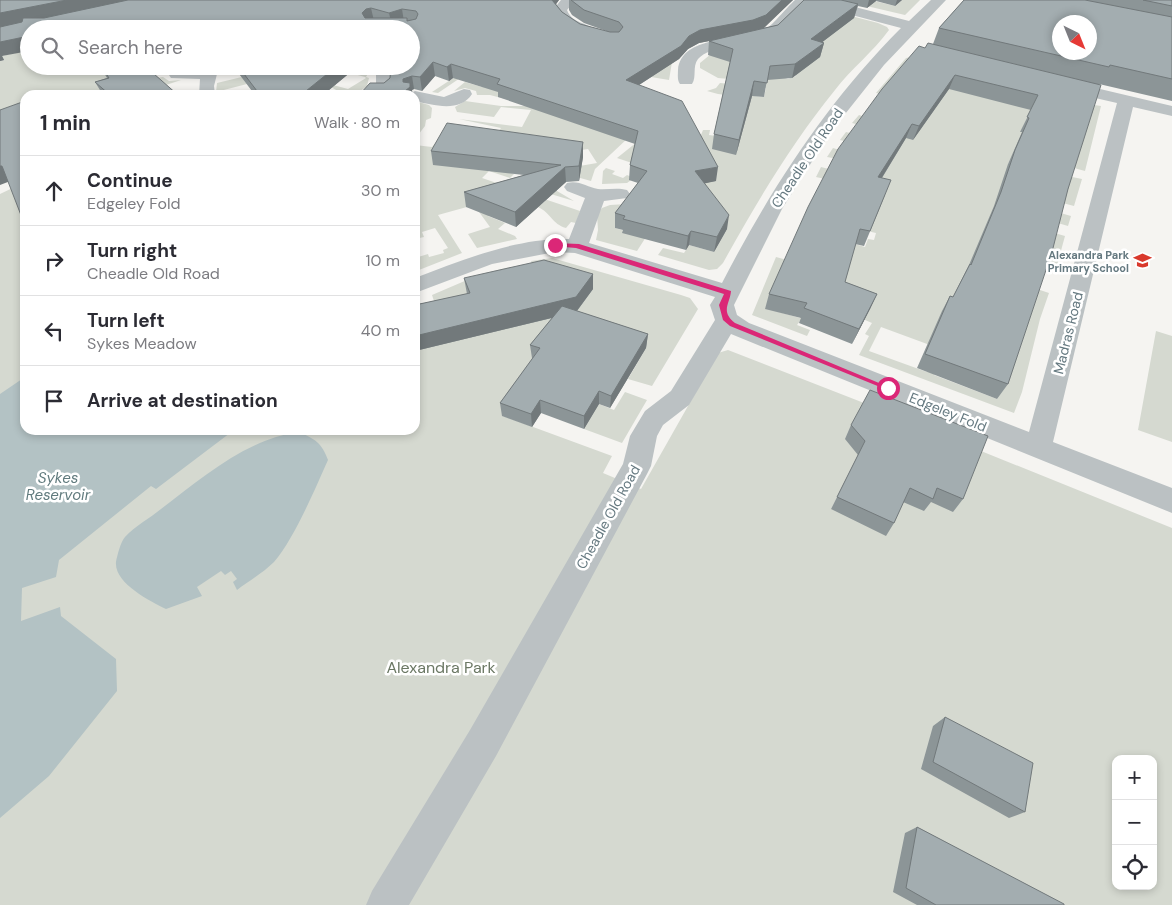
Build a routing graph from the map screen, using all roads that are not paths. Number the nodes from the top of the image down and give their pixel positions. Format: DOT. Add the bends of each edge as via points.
graph roads {
  1 [pos="569,0"];
  2 [pos="804,0"];
  3 [pos="810,0"];
  4 [pos="939,0"];
  5 [pos="912,26"];
  6 [pos="604,37"];
  7 [pos="207,75"];
  8 [pos="382,75"];
  9 [pos="1049,82"];
  10 [pos="688,85"];
  11 [pos="206,90"];
  12 [pos="380,90"];
  13 [pos="464,94"];
  14 [pos="420,98"];
  15 [pos="1126,100"];
  16 [pos="1172,111"];
  17 [pos="574,187"];
  18 [pos="620,194"];
  19 [pos="596,195"];
  20 [pos="577,246"];
  21 [pos="420,284"];
  22 [pos="728,293"];
  23 [pos="727,320"];
  24 [pos="1038,448"];
  25 [pos="1172,501"];
  26 [pos="386,905"];
  1 -- 6 [label="street" via="560,10 563,18"];
  2 -- 10 [label="street" via="768,35 712,46 694,54 684,70"];
  3 -- 5 [label="street"];
  4 -- 5 [label="street, Cheadle Old Road"];
  5 -- 22 [label="street, Cheadle Old Road" via="901,46 858,84 802,160"];
  7 -- 11 [label="street"];
  8 -- 12 [label="street"];
  9 -- 15 [label="street"];
  13 -- 14 [label="street" via="445,108"];
  15 -- 16 [label="street"];
  15 -- 24 [label="street, Madras Road"];
  17 -- 19 [label="street"];
  18 -- 19 [label="street"];
  19 -- 20 [label="street"];
  20 -- 21 [label="street" via="555,245 487,258"];
  20 -- 22 [label="street"];
  22 -- 23 [label="street, Cheadle Old Road" via="722,305"];
  23 -- 24 [label="street, Edgeley Fold" via="741,329"];
  23 -- 26 [label="street, Cheadle Old Road" via="680,398 654,418 644,436 637,466 483,743"];
  24 -- 25 [label="street, Edgeley Fold"];
}
